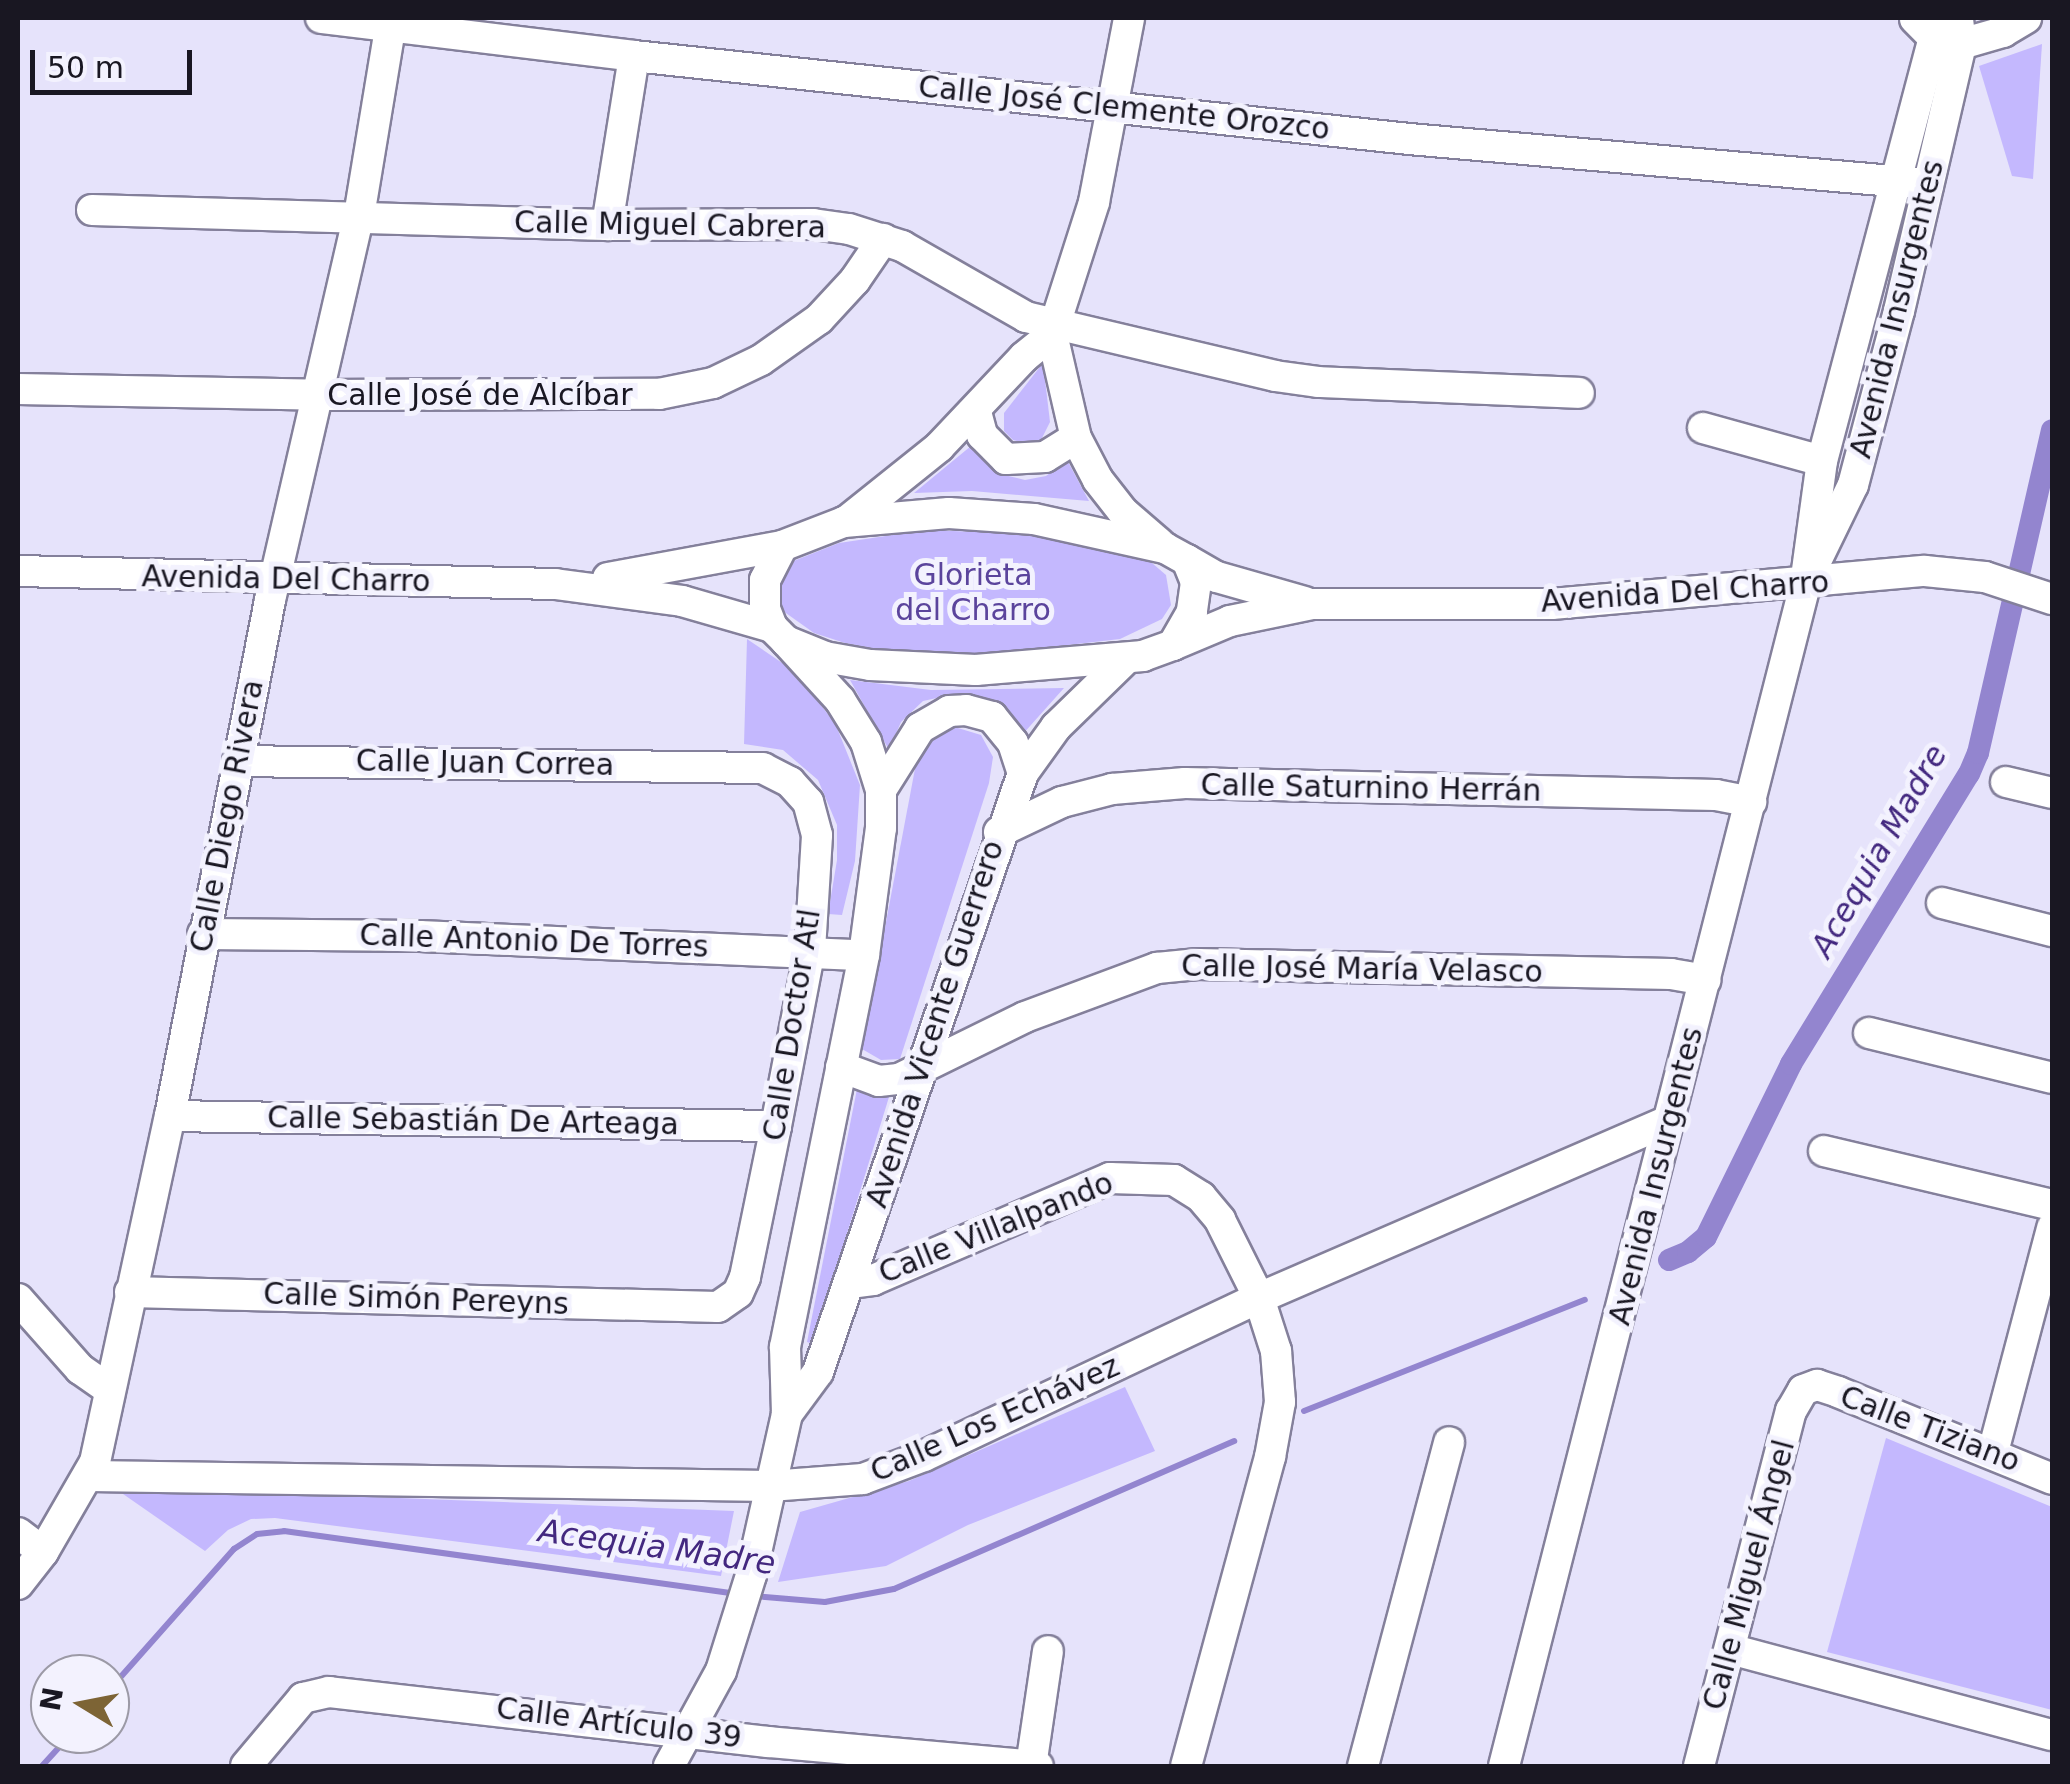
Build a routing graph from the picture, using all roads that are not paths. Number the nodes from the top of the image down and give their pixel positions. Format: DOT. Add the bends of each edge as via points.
graph roads {
  1 [pos="321,18"];
  2 [pos="1129,18"];
  3 [pos="2026,18"];
  4 [pos="1945,24"];
  5 [pos="390,28"];
  6 [pos="634,56"];
  7 [pos="1115,106"];
  8 [pos="1913,182"];
  9 [pos="92,210"];
  10 [pos="358,216"];
  11 [pos="607,226"];
  12 [pos="883,238"];
  13 [pos="1054,330"];
  14 [pos="18,389"];
  15 [pos="1579,393"];
  16 [pos="320,395"];
  17 [pos="976,412"];
  18 [pos="1703,428"];
  19 [pos="1076,438"];
  20 [pos="1822,462"];
  21 [pos="844,522"];
  22 [pos="782,546"];
  23 [pos="1176,554"];
  24 [pos="18,572"];
  25 [pos="274,580"];
  26 [pos="555,584"];
  27 [pos="1805,584"];
  28 [pos="2043,596"];
  29 [pos="1313,604"];
  30 [pos="779,634"];
  31 [pos="1173,645"];
  32 [pos="1125,660"];
  33 [pos="238,760"];
  34 [pos="732,767"];
  35 [pos="1023,773"];
  36 [pos="2006,782"];
  37 [pos="882,790"];
  38 [pos="2052,793"];
  39 [pos="1751,802"];
  40 [pos="999,832"];
  41 [pos="1942,903"];
  42 [pos="2052,931"];
  43 [pos="203,934"];
  44 [pos="810,950"];
  45 [pos="864,955"];
  46 [pos="1704,980"];
  47 [pos="1869,1033"];
  48 [pos="841,1067"];
  49 [pos="920,1069"];
  50 [pos="2052,1078"];
  51 [pos="170,1116"];
  52 [pos="1669,1121"];
  53 [pos="776,1126"];
  54 [pos="1824,1151"];
  55 [pos="2052,1205"];
  56 [pos="2052,1228"];
  57 [pos="850,1282"];
  58 [pos="130,1292"];
  59 [pos="1259,1298"];
  60 [pos="18,1299"];
  61 [pos="701,1309"];
  62 [pos="1807,1388"];
  63 [pos="109,1389"];
  64 [pos="787,1414"];
  65 [pos="1449,1442"];
  66 [pos="1993,1452"];
  67 [pos="90,1476"];
  68 [pos="2052,1479"];
  69 [pos="770,1486"];
  70 [pos="18,1533"];
  71 [pos="43,1552"];
  72 [pos="18,1584"];
  73 [pos="1730,1650"];
  74 [pos="1048,1651"];
  75 [pos="688,1732"];
  76 [pos="2052,1735"];
  77 [pos="246,1766"];
  78 [pos="669,1766"];
  79 [pos="1034,1766"];
  80 [pos="1186,1766"];
  81 [pos="1363,1766"];
  82 [pos="1504,1766"];
  83 [pos="1698,1766"];
  1 -- 5 [label="street, Calle José Clemente Orozco"];
  2 -- 7 [label="street"];
  3 -- 4 [label="street" via="2002,32"];
  4 -- 8 [label="street, Avenida Insurgentes"];
  5 -- 6 [label="street, Calle José Clemente Orozco"];
  5 -- 10 [label="street, Calle Diego Rivera"];
  6 -- 7 [label="street, Calle José Clemente Orozco"];
  6 -- 11 [label="street"];
  7 -- 8 [label="street, Calle José Clemente Orozco"];
  7 -- 13 [label="street"];
  8 -- 20 [label="street, Avenida Insurgentes"];
  8 -- 27 [label="street, Avenida Insurgentes" via="1853,485"];
  9 -- 10 [label="street, Calle Miguel Cabrera"];
  10 -- 11 [label="street, Calle Miguel Cabrera"];
  10 -- 16 [label="street, Calle Diego Rivera"];
  11 -- 12 [label="street, Calle Miguel Cabrera" via="813,224"];
  12 -- 13 [label="street, Calle Miguel Cabrera"];
  12 -- 16 [label="street, Calle José de Alcíbar" via="819,319 761,360 713,383 613,397"];
  13 -- 15 [label="street, Calle Miguel Cabrera" via="1318,382"];
  13 -- 17 [label="street"];
  13 -- 19 [label="street"];
  14 -- 16 [label="street, Calle José de Alcíbar"];
  16 -- 25 [label="street, Calle Diego Rivera"];
  17 -- 19 [label="street" via="982,435 1006,459 1045,457"];
  17 -- 21 [label="street"];
  18 -- 20 [label="street"];
  19 -- 23 [label="street" via="1123,512"];
  20 -- 27 [label="street, Avenida Insurgentes"];
  21 -- 22 [label="street, Avenida Del Charro"];
  21 -- 23 [label="street" via="990,515 1084,528"];
  22 -- 26 [label="street, Avenida Del Charro" via="664,571"];
  22 -- 30 [label="street" via="765,580 765,609"];
  23 -- 29 [label="street, Avenida Del Charro" via="1218,577"];
  23 -- 31 [label="street" via="1196,582 1196,598"];
  24 -- 25 [label="street, Avenida Del Charro"];
  25 -- 26 [label="street, Avenida Del Charro"];
  25 -- 33 [label="street, Calle Diego Rivera"];
  26 -- 30 [label="street, Avenida Del Charro" via="682,601"];
  27 -- 28 [label="street, Avenida Del Charro" via="1926,571 1985,578"];
  27 -- 29 [label="street, Avenida Del Charro" via="1552,604"];
  27 -- 39 [label="street, Avenida Insurgentes"];
  29 -- 31 [label="street, Avenida Del Charro" via="1230,621"];
  30 -- 32 [label="street, Avenida Del Charro" via="825,656 934,670"];
  30 -- 37 [label="street, Avenida Vicente Guerrero" via="840,700 866,742"];
  31 -- 32 [label="street, Avenida Del Charro"];
  32 -- 35 [label="street, Avenida Vicente Guerrero" via="1056,728"];
  33 -- 34 [label="street, Calle Juan Correa"];
  33 -- 43 [label="street, Calle Diego Rivera"];
  34 -- 44 [label="street, Calle Doctor Atl" via="763,768 781,777 800,791 814,815"];
  35 -- 37 [label="street" via="1013,743 992,717 949,711 920,728"];
  35 -- 40 [label="street, Avenida Vicente Guerrero"];
  36 -- 38 [label="street"];
  37 -- 45 [label="street, Avenida Vicente Guerrero"];
  39 -- 40 [label="street, Calle Saturnino Herrán" via="1185,783 1112,789 1062,802"];
  39 -- 46 [label="street, Avenida Insurgentes"];
  40 -- 49 [label="street, Avenida Vicente Guerrero"];
  41 -- 42 [label="street"];
  43 -- 44 [label="street, Calle Antonio De Torres"];
  43 -- 51 [label="street, Calle Diego Rivera"];
  44 -- 45 [label="street, Calle Antonio De Torres"];
  44 -- 53 [label="street, Calle Doctor Atl"];
  45 -- 48 [label="street, Avenida Vicente Guerrero"];
  46 -- 49 [label="street, Calle José María Velasco" via="1493,970 1157,968 1025,1017"];
  46 -- 52 [label="street, Avenida Insurgentes"];
  47 -- 50 [label="street"];
  48 -- 49 [label="street, Calle José María Velasco" via="879,1081"];
  48 -- 64 [label="street, Avenida Vicente Guerrero" via="786,1347"];
  49 -- 57 [label="street, Avenida Vicente Guerrero"];
  51 -- 53 [label="street, Calle Sebastián De Arteaga"];
  51 -- 58 [label="street, Calle Diego Rivera"];
  52 -- 59 [label="street, Calle Los Echávez"];
  52 -- 82 [label="street, Avenida Insurgentes"];
  53 -- 61 [label="street, Calle Doctor Atl" via="745,1277 729,1302"];
  54 -- 55 [label="street"];
  56 -- 66 [label="street"];
  57 -- 59 [label="street, Calle Villalpando" via="873,1280 1110,1178 1131,1176 1174,1180 1201,1197 1220,1220"];
  57 -- 64 [label="street, Avenida Vicente Guerrero" via="818,1372"];
  58 -- 61 [label="street, Calle Simón Pereyns"];
  58 -- 63 [label="street, Calle Diego Rivera"];
  59 -- 69 [label="street, Calle Los Echávez" via="889,1471 832,1484"];
  59 -- 80 [label="street, Calle Villalpando" via="1276,1351 1277,1420"];
  60 -- 63 [label="street" via="80,1369"];
  62 -- 66 [label="street, Calle Tiziano" via="1823,1387"];
  62 -- 73 [label="street, Calle Miguel Ángel" via="1791,1410"];
  63 -- 67 [label="street, Calle Diego Rivera"];
  64 -- 69 [label="street, Avenida Vicente Guerrero"];
  65 -- 81 [label="street"];
  66 -- 68 [label="street, Calle Tiziano"];
  67 -- 69 [label="street, Calle Los Echávez"];
  67 -- 71 [label="street, Calle Diego Rivera"];
  69 -- 75 [label="street, Avenida Vicente Guerrero" via="740,1618 722,1671"];
  70 -- 71 [label="street"];
  71 -- 72 [label="street, Calle Diego Rivera"];
  73 -- 76 [label="street"];
  73 -- 83 [label="street, Calle Miguel Ángel"];
  74 -- 79 [label="street"];
  75 -- 77 [label="street, Calle Artículo 39" via="329,1692 303,1698"];
  75 -- 78 [label="street, Avenida Vicente Guerrero"];
  75 -- 79 [label="street, Calle Artículo 39"];
}
